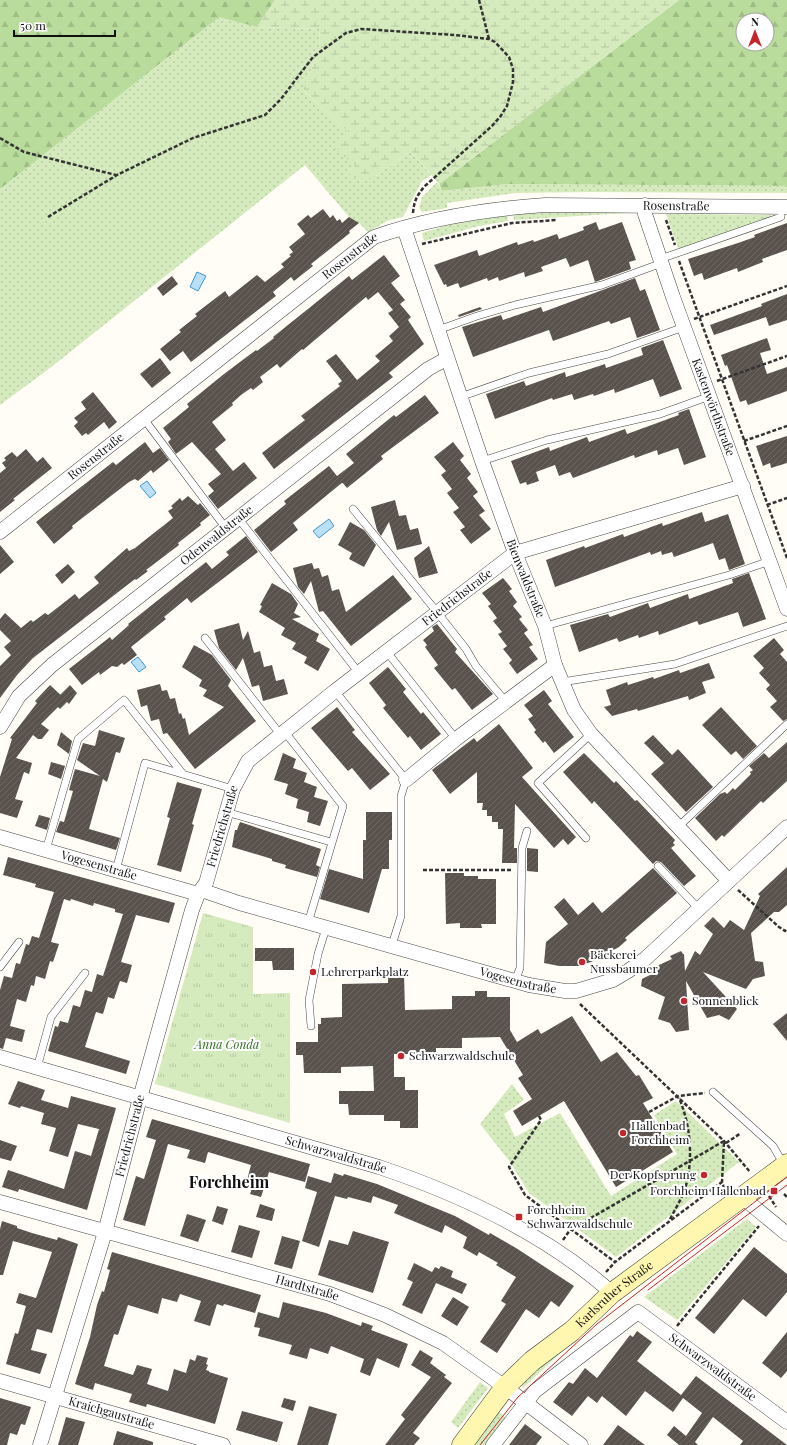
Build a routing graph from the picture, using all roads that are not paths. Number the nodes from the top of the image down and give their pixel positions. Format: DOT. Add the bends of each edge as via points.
graph roads {
  1 [pos="645,205"];
  2 [pos="784,207"];
  3 [pos="408,226"];
  4 [pos="661,261"];
  5 [pos="683,325"];
  6 [pos="438,330"];
  7 [pos="446,359"];
  8 [pos="707,390"];
  9 [pos="460,397"];
  10 [pos="144,419"];
  11 [pos="482,461"];
  12 [pos="743,486"];
  13 [pos="352,509"];
  14 [pos="238,518"];
  15 [pos="225,528"];
  16 [pos="0,532"];
  17 [pos="515,553"];
  18 [pos="770,561"];
  19 [pos="787,609"];
  20 [pos="437,612"];
  21 [pos="545,626"];
  22 [pos="787,626"];
  23 [pos="205,638"];
  24 [pos="386,652"];
  25 [pos="555,665"];
  26 [pos="359,673"];
  27 [pos="562,682"];
  28 [pos="335,691"];
  29 [pos="506,702"];
  30 [pos="787,724"];
  31 [pos="0,727"];
  32 [pos="282,733"];
  33 [pos="591,734"];
  34 [pos="456,739"];
  35 [pos="183,774"];
  36 [pos="406,780"];
  37 [pos="233,789"];
  38 [pos="226,812"];
  39 [pos="678,827"];
  40 [pos="787,827"];
  41 [pos="527,831"];
  42 [pos="0,837"];
  43 [pos="586,838"];
  44 [pos="331,842"];
  45 [pos="46,850"];
  46 [pos="658,866"];
  47 [pos="116,870"];
  48 [pos="729,881"];
  49 [pos="200,892"];
  50 [pos="699,909"];
  51 [pos="308,923"];
  52 [pos="326,928"];
  53 [pos="19,942"];
  54 [pos="392,945"];
  55 [pos="0,967"];
  56 [pos="85,973"];
  57 [pos="515,981"];
  58 [pos="311,1026"];
  59 [pos="0,1057"];
  60 [pos="37,1068"];
  61 [pos="713,1092"];
  62 [pos="140,1098"];
  63 [pos="786,1165"];
  64 [pos="736,1201"];
  65 [pos="0,1202"];
  66 [pos="105,1232"];
  67 [pos="787,1234"];
  68 [pos="612,1293"];
  69 [pos="0,1381"];
  70 [pos="505,1387"];
  71 [pos="54,1396"];
  72 [pos="526,1403"];
  73 [pos="787,1422"];
  74 [pos="40,1445"];
  75 [pos="223,1445"];
  76 [pos="462,1445"];
  77 [pos="493,1445"];
  78 [pos="581,1445"];
  1 -- 2 [label="street, Rosenstraße"];
  1 -- 3 [label="street, Rosenstraße" via="515,207"];
  1 -- 4 [label="street, Kastenwörthstraße" via="645,214"];
  2 -- 4 [label="lane" via="781,217 677,253"];
  3 -- 6 [label="street, Bienwaldstraße" via="410,247"];
  3 -- 10 [label="street, Rosenstraße" via="374,237"];
  4 -- 5 [label="street, Kastenwörthstraße"];
  4 -- 6 [label="lane" via="602,286 515,305"];
  5 -- 8 [label="street, Kastenwörthstraße"];
  5 -- 9 [label="lane" via="608,354 529,373"];
  6 -- 7 [label="street, Bienwaldstraße"];
  7 -- 9 [label="street, Bienwaldstraße"];
  7 -- 14 [label="street, Odenwaldstraße" via="428,369"];
  8 -- 11 [label="lane" via="660,414 547,440"];
  8 -- 12 [label="street, Kastenwörthstraße"];
  9 -- 11 [label="street, Bienwaldstraße"];
  10 -- 15 [label="lane"];
  10 -- 16 [label="street, Rosenstraße"];
  11 -- 17 [label="street, Bienwaldstraße"];
  12 -- 17 [label="street, Friedrichstraße"];
  12 -- 18 [label="street, Kastenwörthstraße"];
  13 -- 20 [label="lane"];
  14 -- 15 [label="street, Odenwaldstraße"];
  14 -- 26 [label="lane"];
  15 -- 31 [label="street, Odenwaldstraße" via="52,665 19,696"];
  17 -- 20 [label="street, Friedrichstraße"];
  17 -- 21 [label="street, Bienwaldstraße"];
  18 -- 19 [label="street, Kastenwörthstraße"];
  18 -- 21 [label="lane" via="729,575"];
  20 -- 24 [label="street, Friedrichstraße"];
  20 -- 29 [label="lane"];
  21 -- 25 [label="street, Bienwaldstraße"];
  22 -- 27 [label="lane" via="675,664"];
  23 -- 32 [label="lane"];
  24 -- 26 [label="street, Friedrichstraße"];
  24 -- 34 [label="lane"];
  25 -- 27 [label="street, Bienwaldstraße"];
  25 -- 29 [label="street"];
  26 -- 28 [label="street, Friedrichstraße"];
  27 -- 33 [label="street, Bienwaldstraße" via="574,710"];
  28 -- 32 [label="street, Friedrichstraße"];
  28 -- 36 [label="lane"];
  29 -- 34 [label="street"];
  30 -- 39 [label="lane"];
  32 -- 37 [label="street, Friedrichstraße" via="248,761"];
  32 -- 44 [label="lane" via="343,806"];
  33 -- 39 [label="street, Bienwaldstraße"];
  33 -- 43 [label="lane" via="538,783"];
  34 -- 36 [label="street"];
  35 -- 37 [label="lane"];
  35 -- 45 [label="lane" via="124,700 78,739"];
  35 -- 47 [label="lane" via="145,763"];
  36 -- 54 [label="lane" via="401,796 401,916"];
  37 -- 38 [label="street, Friedrichstraße"];
  38 -- 44 [label="lane"];
  38 -- 49 [label="street, Friedrichstraße" via="206,883"];
  39 -- 48 [label="street, Bienwaldstraße"];
  40 -- 48 [label="street, Vogesenstraße"];
  41 -- 57 [label="lane" via="522,848 520,968"];
  42 -- 45 [label="street, Vogesenstraße"];
  44 -- 51 [label="lane"];
  45 -- 47 [label="street, Vogesenstraße"];
  46 -- 50 [label="lane"];
  47 -- 49 [label="street, Vogesenstraße"];
  48 -- 50 [label="street, Vogesenstraße"];
  49 -- 51 [label="street, Vogesenstraße"];
  49 -- 62 [label="street, Friedrichstraße" via="192,910"];
  50 -- 57 [label="street, Vogesenstraße" via="645,959 613,980 576,991 546,989"];
  51 -- 52 [label="street, Vogesenstraße"];
  52 -- 54 [label="street, Vogesenstraße"];
  52 -- 58 [label="lane" via="309,1000"];
  53 -- 55 [label="lane"];
  54 -- 57 [label="street, Vogesenstraße"];
  56 -- 60 [label="lane" via="51,1017"];
  59 -- 60 [label="street, Schwarzwaldstraße"];
  60 -- 62 [label="street, Schwarzwaldstraße"];
  61 -- 63 [label="lane" via="773,1146"];
  62 -- 66 [label="street, Friedrichstraße"];
  62 -- 68 [label="street, Schwarzwaldstraße" via="419,1181 502,1220 555,1250"];
  63 -- 64 [label="street, Karlsruher Straße"];
  64 -- 67 [label="street"];
  64 -- 68 [label="street, Karlsruher Straße"];
  65 -- 66 [label="street, Hardtstraße"];
  66 -- 70 [label="street, Hardtstraße" via="330,1294 386,1315 443,1343"];
  66 -- 71 [label="street, Friedrichstraße"];
  68 -- 70 [label="street, Karlsruher Straße" via="572,1331 532,1361"];
  69 -- 71 [label="street, Kraichgaustraße"];
  70 -- 72 [label="street, Hardtstraße"];
  70 -- 76 [label="street, Karlsruher Straße"];
  71 -- 74 [label="street, Friedrichstraße"];
  71 -- 75 [label="street, Kraichgaustraße"];
  72 -- 73 [label="street, Schwarzwaldstraße" via="535,1391 638,1312"];
  72 -- 77 [label="street"];
  72 -- 78 [label="street, Hardtstraße"];
}
